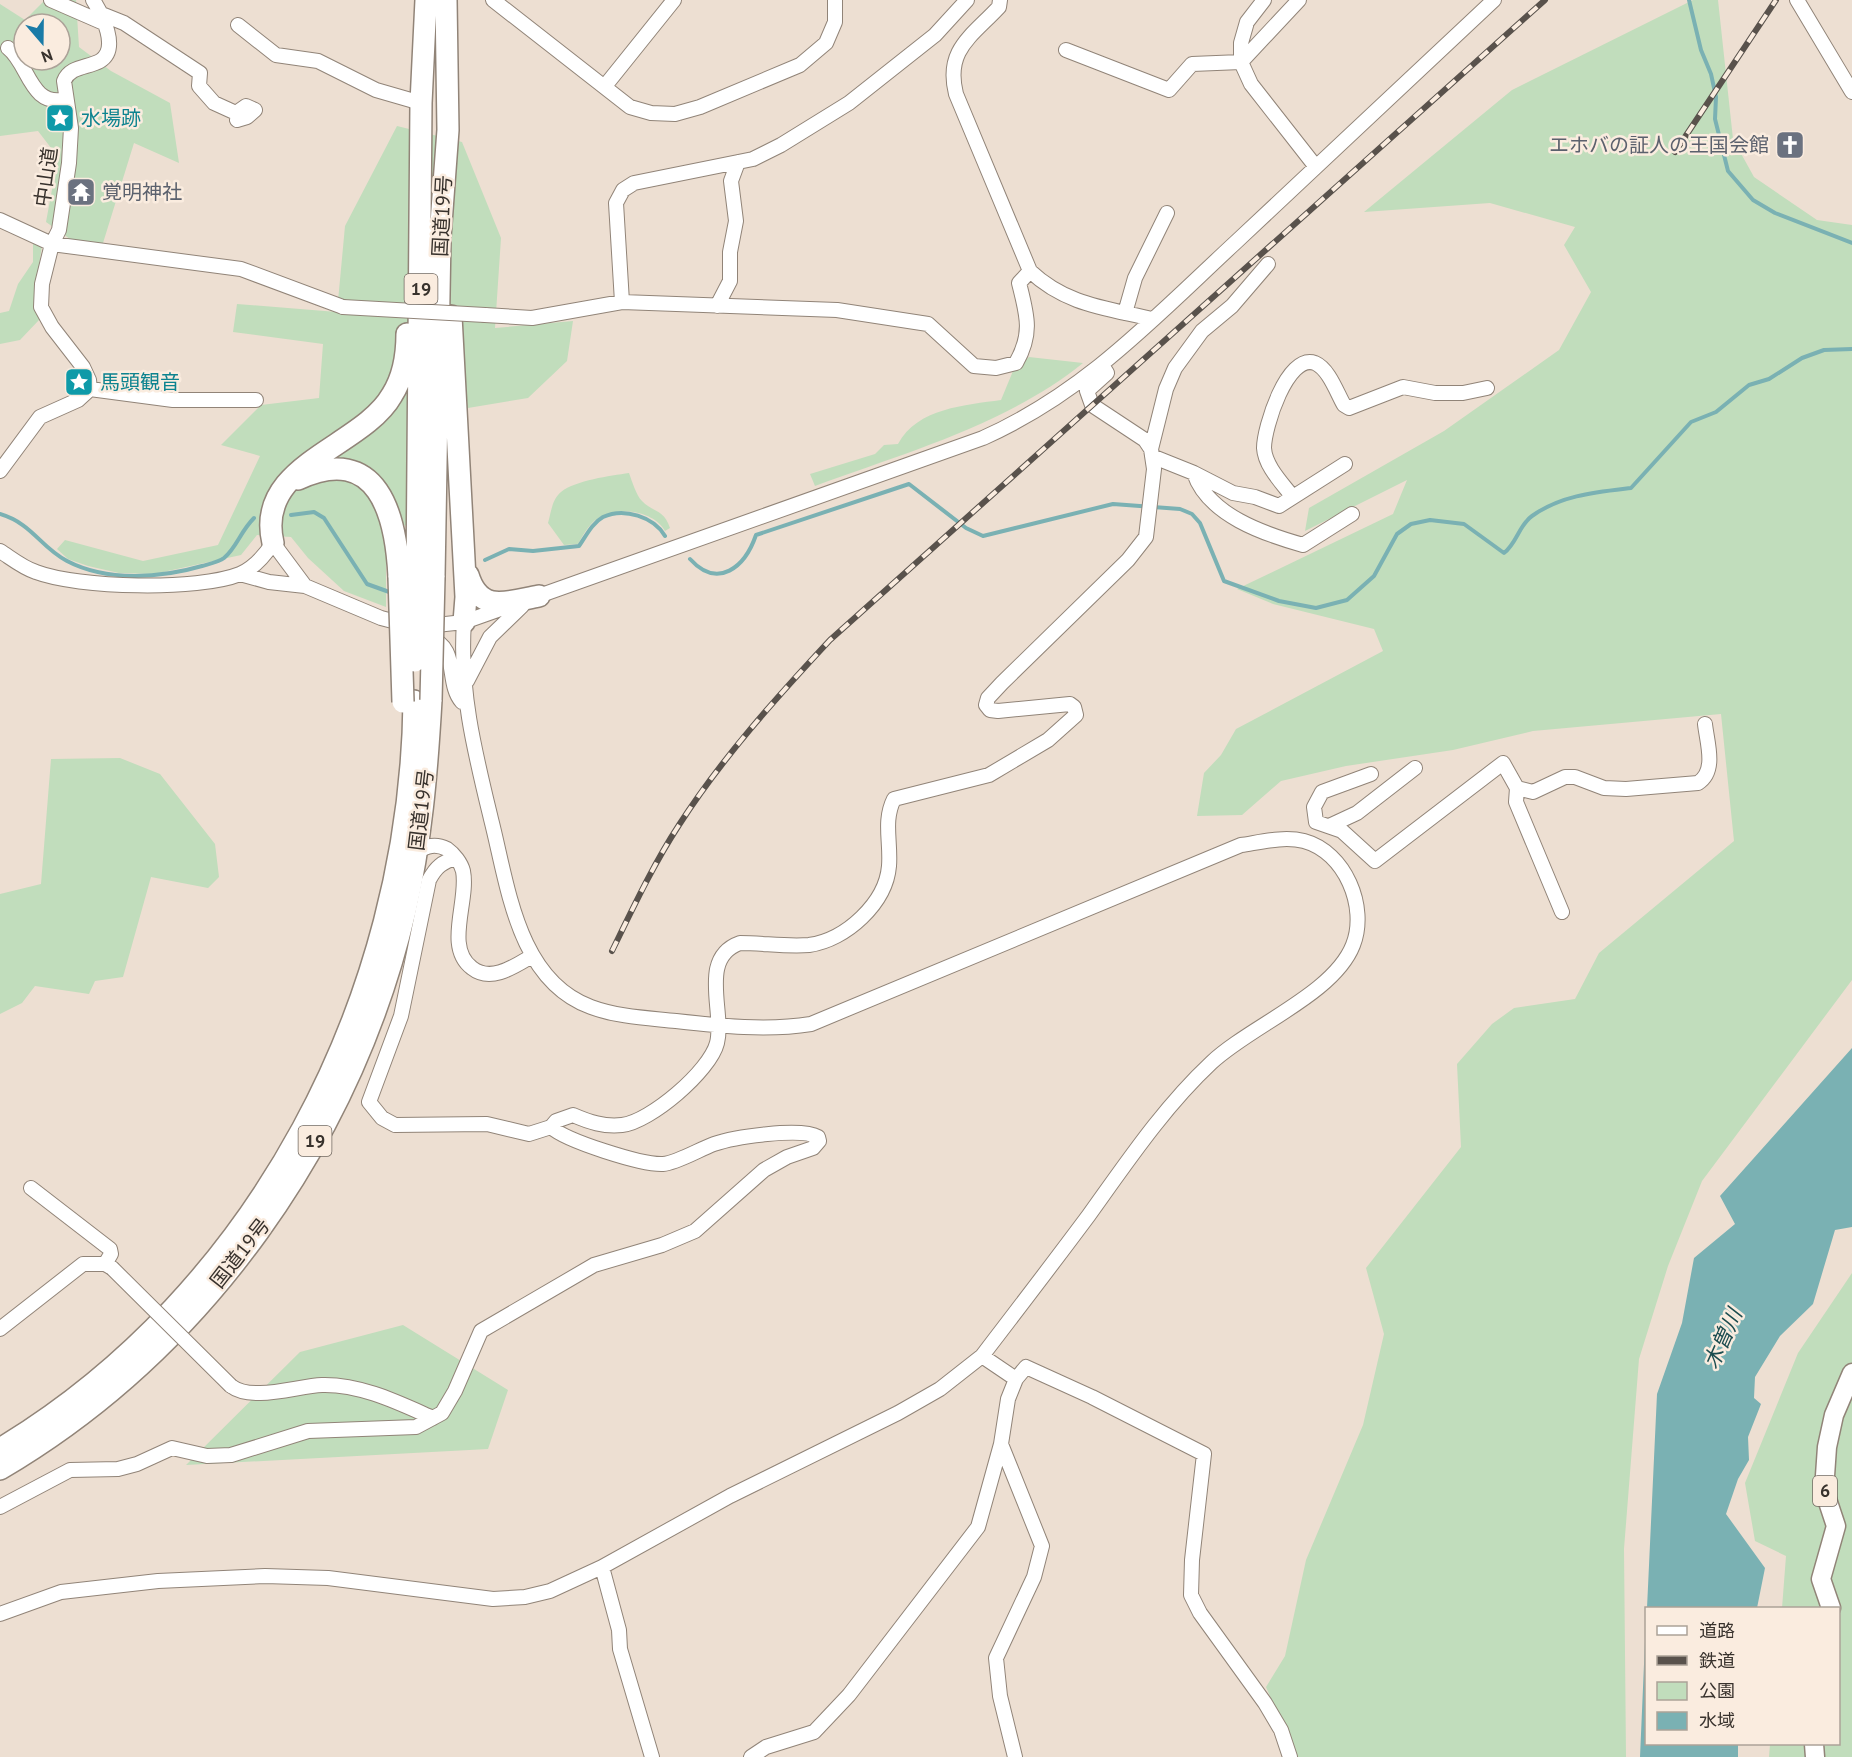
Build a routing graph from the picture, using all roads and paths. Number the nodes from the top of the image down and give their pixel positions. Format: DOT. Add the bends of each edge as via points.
graph roads {
  1 [pos="51,0"];
  2 [pos="93,0"];
  3 [pos="426,0"];
  4 [pos="446,0"];
  5 [pos="494,0"];
  6 [pos="674,0"];
  7 [pos="836,0"];
  8 [pos="967,0"];
  9 [pos="1000,0"];
  10 [pos="1264,0"];
  11 [pos="1299,0"];
  12 [pos="1494,0"];
  13 [pos="1797,0"];
  14 [pos="105,19"];
  15 [pos="238,26"];
  16 [pos="8,48"];
  17 [pos="1066,50"];
  18 [pos="1241,62"];
  19 [pos="605,86"];
  20 [pos="1852,92"];
  21 [pos="66,99"];
  22 [pos="421,104"];
  23 [pos="237,120"];
  24 [pos="448,130"];
  25 [pos="738,162"];
  26 [pos="421,163"];
  27 [pos="1316,167"];
  28 [pos="1167,213"];
  29 [pos="0,220"];
  30 [pos="52,244"];
  31 [pos="1268,264"];
  32 [pos="1030,272"];
  33 [pos="622,302"];
  34 [pos="717,306"];
  35 [pos="1125,313"];
  36 [pos="1152,319"];
  37 [pos="1102,365"];
  38 [pos="1487,388"];
  39 [pos="90,389"];
  40 [pos="256,400"];
  41 [pos="1152,453"];
  42 [pos="1345,464"];
  43 [pos="0,471"];
  44 [pos="1194,473"];
  45 [pos="290,483"];
  46 [pos="1292,496"];
  47 [pos="1352,514"];
  48 [pos="273,543"];
  49 [pos="0,551"];
  50 [pos="465,565"];
  51 [pos="240,574"];
  52 [pos="416,577"];
  53 [pos="305,586"];
  54 [pos="539,596"];
  55 [pos="373,615"];
  56 [pos="464,622"];
  57 [pos="464,687"];
  58 [pos="416,701"];
  59 [pos="465,706"];
  60 [pos="1705,724"];
  61 [pos="1415,768"];
  62 [pos="1371,774"];
  63 [pos="1518,788"];
  64 [pos="1323,824"];
  65 [pos="1303,841"];
  66 [pos="417,852"];
  67 [pos="456,858"];
  68 [pos="1562,912"];
  69 [pos="532,956"];
  70 [pos="719,1026"];
  71 [pos="551,1127"];
  72 [pos="32,1188"];
  73 [pos="108,1266"];
  74 [pos="0,1329"];
  75 [pos="982,1356"];
  76 [pos="1852,1373"];
  77 [pos="1016,1378"];
  78 [pos="433,1418"];
  79 [pos="1001,1444"];
  80 [pos="0,1449"];
  81 [pos="0,1469"];
  82 [pos="0,1507"];
  83 [pos="602,1567"];
  84 [pos="1830,1607"];
  85 [pos="0,1614"];
  86 [pos="652,1757"];
  87 [pos="751,1757"];
  88 [pos="1015,1757"];
  89 [pos="1290,1757"];
  1 -- 14 [label="street"];
  2 -- 14 [label="street"];
  3 -- 22 [label="highway, 国道19号 / 19"];
  4 -- 24 [label="highway, 国道19号 / 19"];
  5 -- 19 [label="street"];
  6 -- 19 [label="street"];
  7 -- 19 [label="street" via="835,22 826,43 800,65 700,108 675,114 651,112 630,106"];
  8 -- 25 [label="street" via="935,35 849,103 780,145"];
  9 -- 32 [label="street" via="999,7 955,55 951,73 956,94"];
  10 -- 18 [label="street" via="1247,22"];
  11 -- 18 [label="street"];
  12 -- 27 [label="street"];
  13 -- 20 [label="street"];
  14 -- 21 [label="street, 中山道" via="109,37 106,56 67,74"];
  14 -- 23 [label="street" via="124,23 200,74 199,86 214,103 236,113 246,106 255,110"];
  15 -- 22 [label="street" via="276,55 318,60 375,90"];
  16 -- 21 [label="street" via="20,59 33,88 49,99"];
  17 -- 18 [label="street" via="1168,90 1192,64"];
  18 -- 27 [label="street" via="1251,84"];
  21 -- 30 [label="street, 中山道" via="71,128 69,163 59,230"];
  22 -- 26 [label="highway, 国道19号 / 19"];
  24 -- 50 [label="highway, 19" via="451,305"];
  24 -- 52 [label="highway, 国道19号 / 19"];
  25 -- 33 [label="street" via="634,183 623,190 616,202"];
  25 -- 34 [label="street" via="731,181 736,221 730,281"];
  26 -- 45 [label="highway, 19" via="408,237 406,356 400,380 382,410 319,454"];
  26 -- 52 [label="highway, 国道19号 / 19"];
  27 -- 36 [label="street"];
  28 -- 35 [label="street" via="1136,278"];
  29 -- 30 [label="street"];
  30 -- 33 [label="street, bridge" via="241,269 344,307 532,318"];
  30 -- 39 [label="street, 中山道" via="41,307 83,368"];
  31 -- 41 [label="street" via="1232,306 1202,331 1175,368 1166,389"];
  32 -- 34 [label="street" via="1019,283 1028,322 1025,348 1016,363 996,368 974,366 928,324 837,310"];
  32 -- 35 [label="street" via="1049,289 1076,301"];
  33 -- 34 [label="street"];
  35 -- 36 [label="street"];
  36 -- 37 [label="street"];
  37 -- 41 [label="street" via="1107,373 1087,391 1092,405 1146,440"];
  37 -- 54 [label="street" via="1049,404 983,438"];
  38 -- 46 [label="street" via="1435,393 1403,387 1349,408 1324,370 1314,363 1303,363 1280,389 1264,448 1272,471"];
  39 -- 40 [label="street" via="173,400"];
  39 -- 43 [label="street" via="78,400 40,417"];
  41 -- 44 [label="street"];
  41 -- 70 [label="street" via="1149,528 1141,547 1002,682 986,705 998,711 1070,704 1076,716 1048,740 989,775 894,799 887,813 889,866 879,900 844,930 820,942 740,943 730,947 717,970"];
  42 -- 46 [label="street"];
  44 -- 46 [label="street" via="1233,493 1279,506"];
  44 -- 47 [label="street" via="1197,484 1209,498 1249,527 1303,545"];
  45 -- 48 [label="highway" via="275,501 270,521"];
  45 -- 52 [label="highway, 19" via="311,473 338,468 373,483"];
  48 -- 51 [label="street" via="258,562"];
  48 -- 53 [label="street"];
  49 -- 51 [label="street" via="34,572 62,579 154,587"];
  50 -- 54 [label="highway" via="474,589 483,599 500,603"];
  50 -- 56 [label="highway, 19"];
  51 -- 53 [label="street"];
  52 -- 58 [label="highway, 国道19号 / 19, bridge"];
  52 -- 58 [label="highway, 19, bridge"];
  53 -- 55 [label="street"];
  54 -- 56 [label="street"];
  54 -- 57 [label="street" via="514,612 490,637"];
  55 -- 56 [label="street" via="417,627"];
  55 -- 59 [label="street" via="390,628 439,642 451,662 457,696"];
  56 -- 57 [label="street"];
  57 -- 59 [label="street"];
  58 -- 66 [label="highway, 国道19号 / 19" via="425,793"];
  58 -- 80 [label="highway, 国道19号 / 19" via="406,817 384,922 356,1013 322,1091 274,1179 219,1257 133,1349 52,1416"];
  59 -- 69 [label="street" via="512,902"];
  60 -- 63 [label="street" via="1710,766 1705,779 1698,783 1626,789 1604,788 1565,777 1533,792"];
  61 -- 64 [label="street" via="1357,813"];
  62 -- 64 [label="street" via="1322,792 1314,807"];
  63 -- 64 [label="street" via="1503,763 1375,861 1342,831"];
  63 -- 68 [label="street" via="1516,802"];
  64 -- 65 [label="street"];
  65 -- 70 [label="street" via="1241,845 811,1024 782,1029"];
  65 -- 75 [label="street" via="1324,850 1342,868 1350,884 1357,930 1353,946 1334,973 1303,999 1249,1032 1171,1105"];
  66 -- 67 [label="street" via="430,845 438,846"];
  66 -- 81 [label="highway, 国道19号 / 19" via="374,1014 322,1130 281,1199 238,1259 165,1341 66,1425"];
  67 -- 69 [label="street" via="463,872 459,945 465,962 490,974 505,971"];
  67 -- 71 [label="street" via="435,868 429,880 401,1016 369,1102 382,1118 395,1125 487,1124 529,1134"];
  69 -- 70 [label="street" via="557,987 591,1007 623,1015"];
  70 -- 71 [label="street" via="717,1044 709,1060 693,1079 640,1120 609,1125 590,1123 573,1115"];
  71 -- 78 [label="street" via="596,1150 663,1164 728,1140 800,1132 815,1135 819,1141 813,1148 764,1170 695,1231 662,1245 594,1264 481,1331 455,1391 441,1413"];
  72 -- 73 [label="street" via="110,1249"];
  73 -- 74 [label="street" via="93,1263 75,1269"];
  73 -- 78 [label="street, bridge" via="238,1392 324,1385 381,1395"];
  75 -- 77 [label="street"];
  75 -- 83 [label="street" via="940,1389 898,1413 730,1496"];
  76 -- 84 [label="main road, 6" via="1834,1416 1827,1447 1824,1490 1836,1526 1821,1579"];
  77 -- 79 [label="street" via="1008,1399"];
  77 -- 89 [label="street" via="1026,1367 1204,1454 1191,1595 1270,1712"];
  78 -- 82 [label="street" via="416,1427 308,1431 231,1455 172,1448 118,1469 70,1470"];
  79 -- 87 [label="street" via="978,1527 849,1695 814,1732 766,1747"];
  79 -- 88 [label="street" via="1042,1546 1034,1577 996,1658 1000,1696"];
  83 -- 85 [label="street" via="550,1591 525,1597 493,1599 328,1578 265,1576 158,1581 61,1592"];
  83 -- 86 [label="street" via="619,1630 620,1649"];
}
